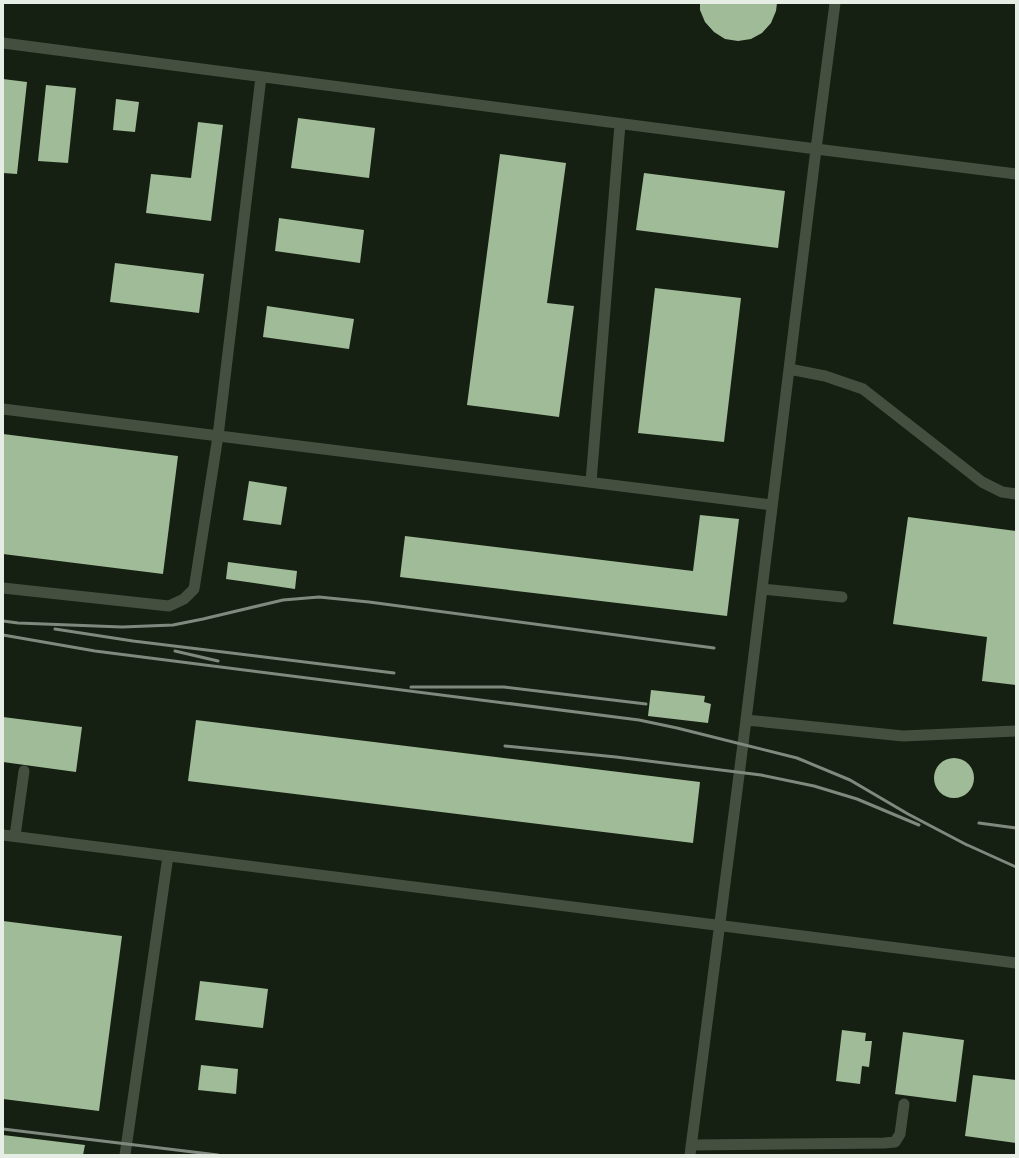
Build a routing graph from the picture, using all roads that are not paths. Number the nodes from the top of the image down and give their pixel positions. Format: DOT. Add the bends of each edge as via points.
graph roads {
  1 [pos="835,3"];
  2 [pos="3,43"];
  3 [pos="261,77"];
  4 [pos="620,124"];
  5 [pos="816,149"];
  6 [pos="1016,174"];
  7 [pos="789,369"];
  8 [pos="3,409"];
  9 [pos="218,436"];
  10 [pos="591,482"];
  11 [pos="1016,494"];
  12 [pos="772,505"];
  13 [pos="3,588"];
  14 [pos="762,589"];
  15 [pos="842,597"];
  16 [pos="746,720"];
  17 [pos="1016,731"];
  18 [pos="24,771"];
  19 [pos="3,835"];
  20 [pos="15,836"];
  21 [pos="168,856"];
  22 [pos="720,926"];
  23 [pos="1016,963"];
  24 [pos="904,1104"];
  25 [pos="691,1150"];
  26 [pos="125,1155"];
  1 -- 5 [label="lane"];
  2 -- 3 [label="lane"];
  3 -- 4 [label="lane"];
  3 -- 9 [label="lane"];
  4 -- 5 [label="lane"];
  4 -- 10 [label="lane"];
  5 -- 6 [label="lane"];
  5 -- 7 [label="lane"];
  7 -- 11 [label="lane" via="825,376 863,389 982,482 1002,492"];
  7 -- 12 [label="lane"];
  8 -- 9 [label="lane"];
  9 -- 10 [label="lane"];
  9 -- 13 [label="lane" via="194,589 184,599 169,606"];
  10 -- 12 [label="lane"];
  12 -- 14 [label="lane"];
  14 -- 15 [label="lane"];
  14 -- 16 [label="lane"];
  16 -- 17 [label="lane" via="903,736"];
  16 -- 22 [label="lane"];
  18 -- 20 [label="lane"];
  19 -- 20 [label="lane"];
  20 -- 21 [label="lane"];
  21 -- 22 [label="lane"];
  21 -- 26 [label="lane"];
  22 -- 23 [label="lane"];
  22 -- 25 [label="lane"];
  24 -- 25 [label="lane" via="900,1134 894,1142"];
}
